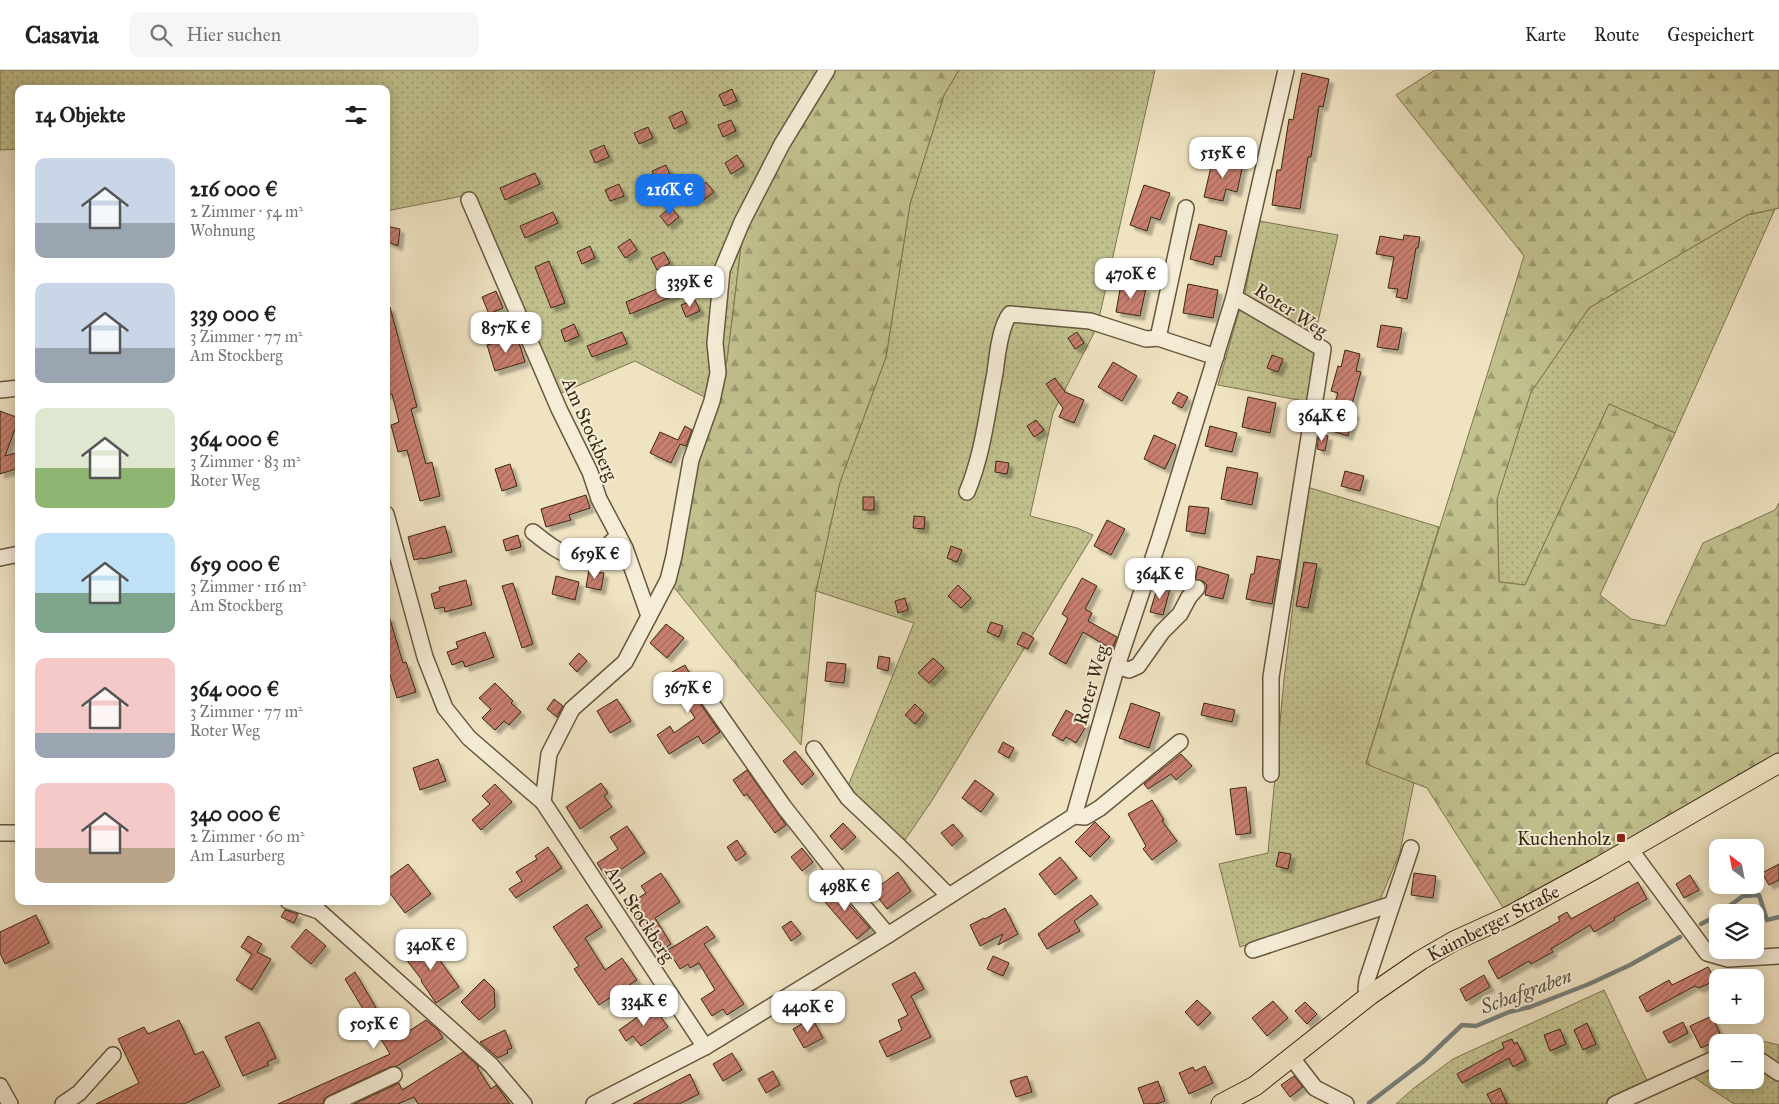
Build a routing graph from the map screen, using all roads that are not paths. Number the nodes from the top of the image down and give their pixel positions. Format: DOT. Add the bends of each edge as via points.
graph roads {
  1 [pos="827,70"];
  2 [pos="1286,70"];
  3 [pos="469,200"];
  4 [pos="1186,208"];
  5 [pos="1234,297"];
  6 [pos="1159,338"];
  7 [pos="1216,357"];
  8 [pos="15,388"];
  9 [pos="0,390"];
  10 [pos="967,492"];
  11 [pos="390,529"];
  12 [pos="533,532"];
  13 [pos="618,535"];
  14 [pos="15,555"];
  15 [pos="0,558"];
  16 [pos="1197,588"];
  17 [pos="649,616"];
  18 [pos="1117,666"];
  19 [pos="707,697"];
  20 [pos="1180,742"];
  21 [pos="814,749"];
  22 [pos="1779,763"];
  23 [pos="1271,774"];
  24 [pos="543,802"];
  25 [pos="1074,816"];
  26 [pos="0,833"];
  27 [pos="15,833"];
  28 [pos="1411,848"];
  29 [pos="1630,849"];
  30 [pos="949,896"];
  31 [pos="1392,904"];
  32 [pos="300,905"];
  33 [pos="888,935"];
  34 [pos="1253,950"];
  35 [pos="1779,956"];
  36 [pos="1370,995"];
  37 [pos="705,1047"];
  38 [pos="113,1055"];
  39 [pos="1292,1058"];
  40 [pos="1709,1061"];
  41 [pos="1764,1063"];
  42 [pos="1779,1073"];
  43 [pos="394,1075"];
  44 [pos="0,1086"];
  45 [pos="10,1104"];
  46 [pos="63,1104"];
  47 [pos="332,1104"];
  48 [pos="524,1104"];
  49 [pos="594,1104"];
  50 [pos="1221,1104"];
  51 [pos="1346,1104"];
  52 [pos="1616,1104"];
  1 -- 17 [label="street" via="782,144 742,222 722,270 715,343 718,373 712,401 691,460 668,580"];
  2 -- 5 [label="street, Roter Weg"];
  3 -- 13 [label="street, Am Stockberg" via="590,472 599,499"];
  4 -- 6 [label="street"];
  5 -- 7 [label="street, Roter Weg"];
  5 -- 23 [label="street, Roter Weg" via="1323,349 1271,677"];
  6 -- 7 [label="street"];
  6 -- 10 [label="street" via="1146,339 1090,321 1010,314 1006,318 999,347 976,470"];
  7 -- 18 [label="street, Roter Weg"];
  8 -- 9 [label="street"];
  11 -- 24 [label="street, Am Stockberg" via="425,657 445,708 469,738"];
  12 -- 13 [label="street" via="568,556 580,559 597,553"];
  13 -- 17 [label="street, Am Stockberg"];
  14 -- 15 [label="street"];
  16 -- 18 [label="street" via="1138,666 1130,670"];
  17 -- 24 [label="street" via="625,662 572,709 549,754"];
  18 -- 25 [label="street, Roter Weg"];
  19 -- 33 [label="street" via="784,807"];
  20 -- 25 [label="street" via="1100,808 1085,817"];
  21 -- 30 [label="street" via="848,798"];
  22 -- 29 [label="main road, Kaimberger Straße"];
  24 -- 37 [label="street, Am Stockberg"];
  25 -- 30 [label="street"];
  26 -- 27 [label="street"];
  28 -- 31 [label="street"];
  29 -- 35 [label="street" via="1707,953 1728,959"];
  29 -- 36 [label="main road, Kaimberger Straße" via="1509,916 1454,941"];
  30 -- 33 [label="street"];
  31 -- 34 [label="street"];
  31 -- 36 [label="street" via="1367,980 1366,989"];
  32 -- 48 [label="street" via="319,911 491,1065"];
  33 -- 37 [label="street"];
  36 -- 39 [label="main road, Kaimberger Straße"];
  37 -- 49 [label="street"];
  38 -- 46 [label="street" via="80,1093"];
  39 -- 50 [label="main road, Kaimberger Straße" via="1255,1086"];
  39 -- 51 [label="street" via="1315,1088"];
  40 -- 52 [label="street"];
  41 -- 42 [label="street"];
  43 -- 47 [label="street"];
  44 -- 45 [label="street"];
}
